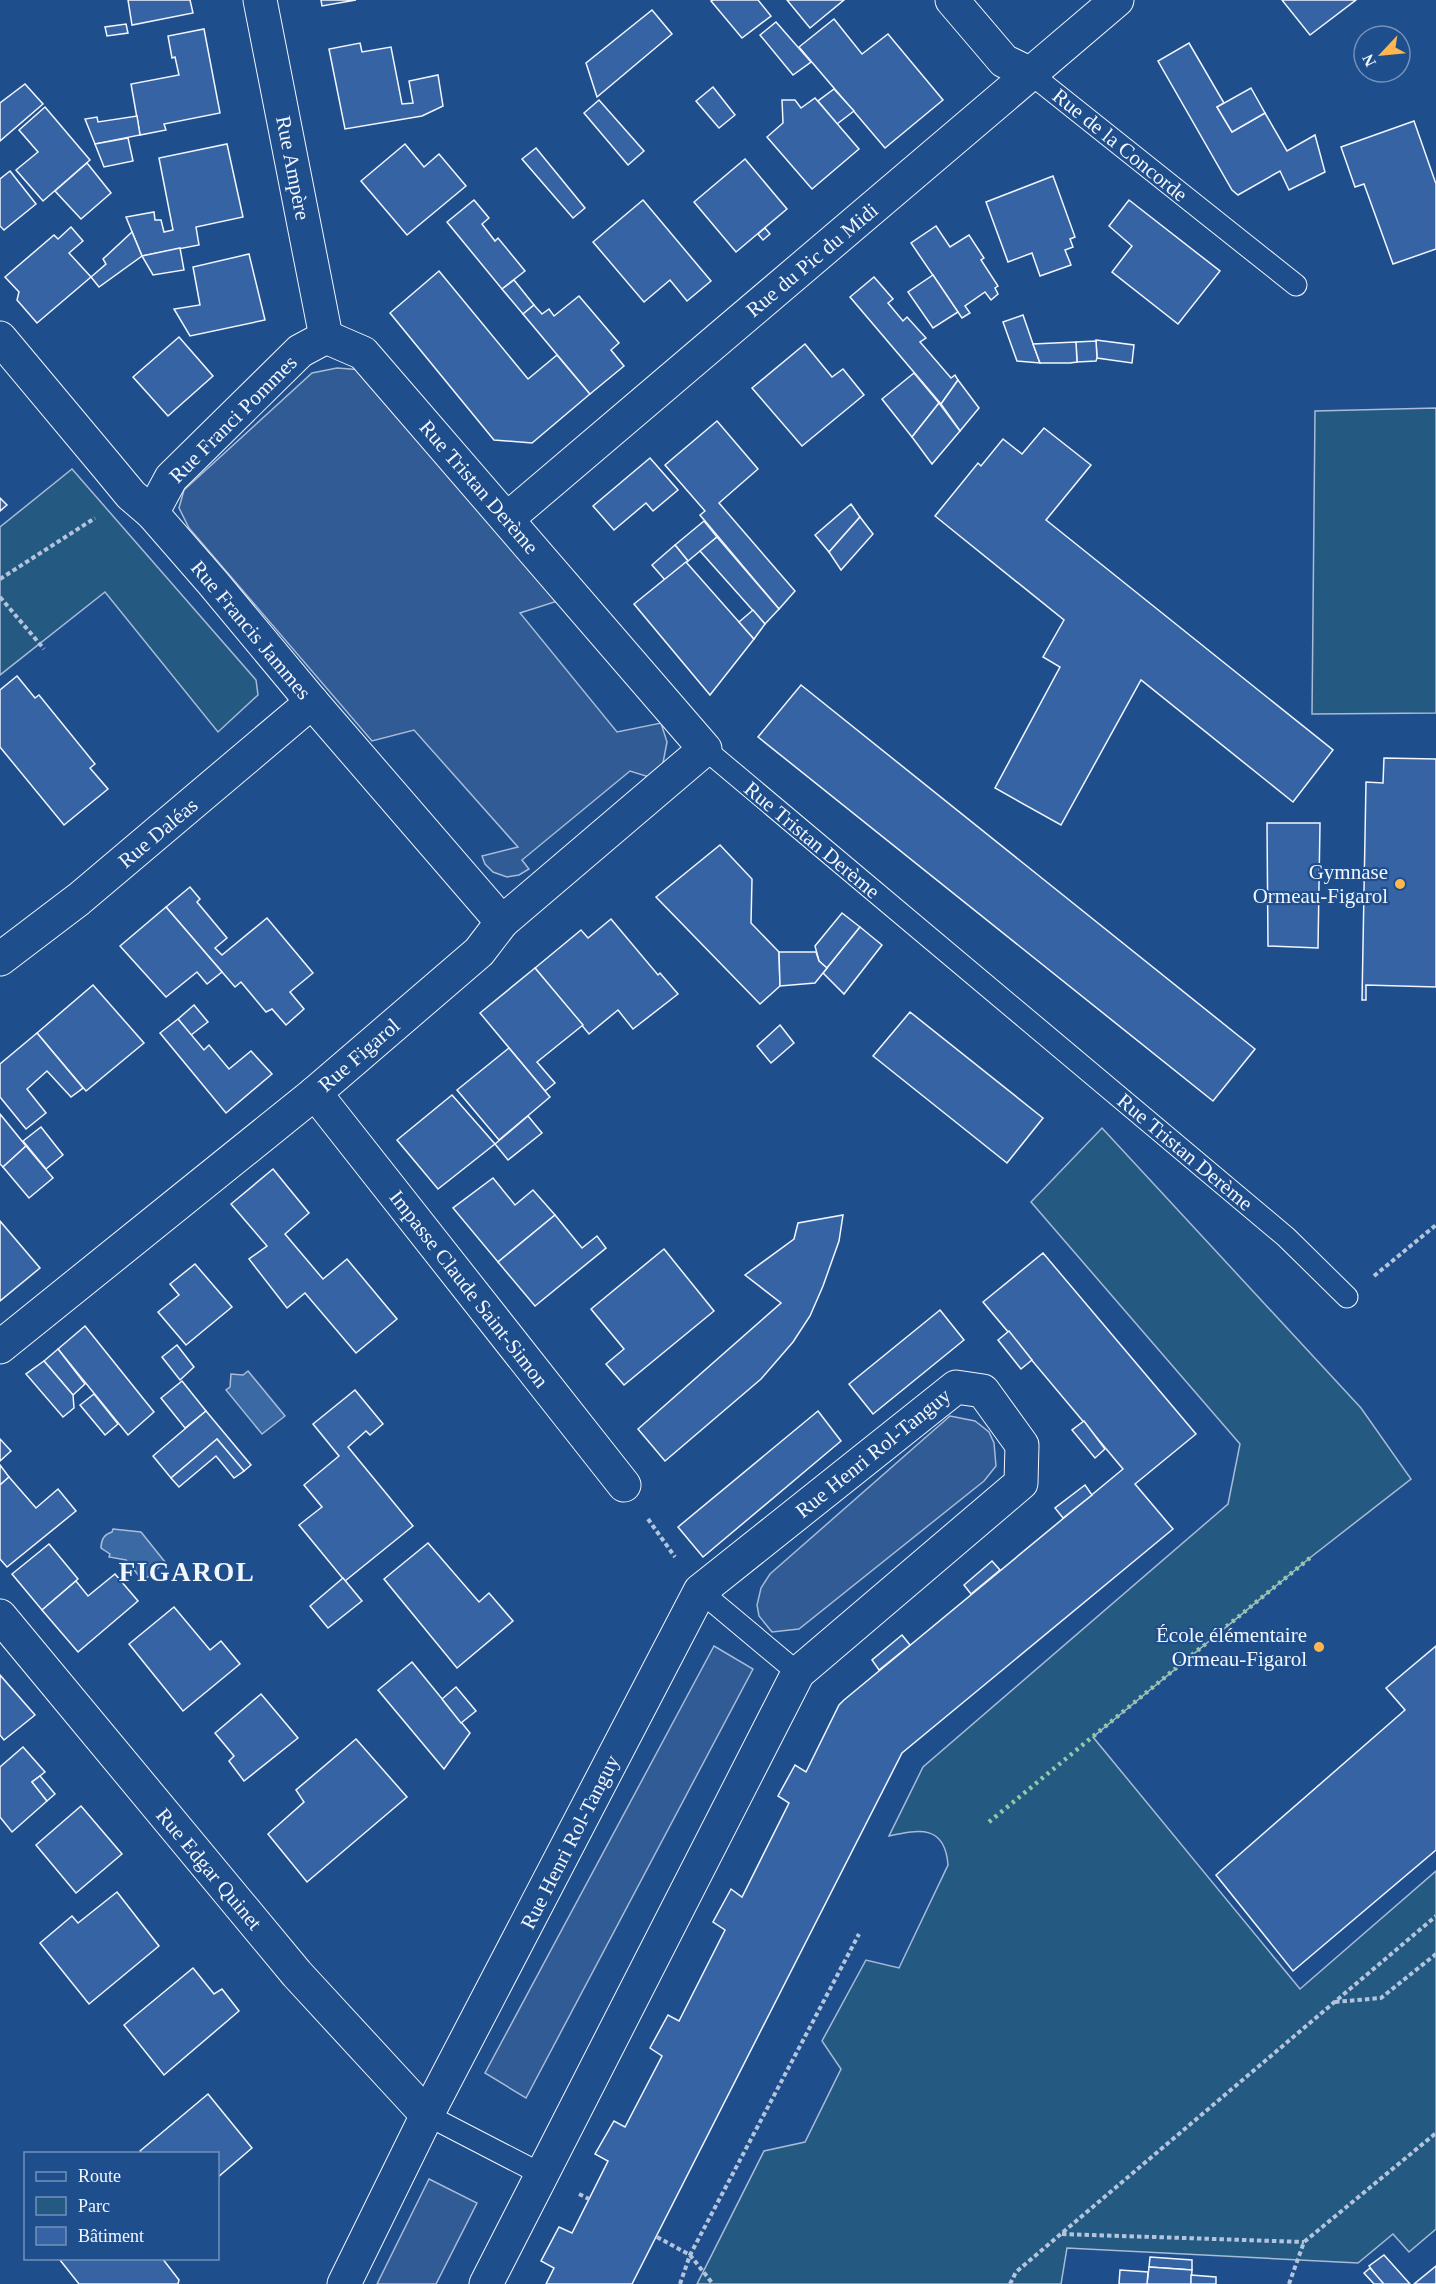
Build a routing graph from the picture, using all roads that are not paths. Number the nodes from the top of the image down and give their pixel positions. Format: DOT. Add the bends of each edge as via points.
graph roads {
  1 [pos="260,0"];
  2 [pos="951,0"];
  3 [pos="1117,0"];
  4 [pos="1031,74"];
  5 [pos="1296,285"];
  6 [pos="326,337"];
  7 [pos="0,338"];
  8 [pos="141,504"];
  9 [pos="507,519"];
  10 [pos="312,702"];
  11 [pos="705,749"];
  12 [pos="502,922"];
  13 [pos="0,959"];
  14 [pos="315,1093"];
  15 [pos="1347,1297"];
  16 [pos="0,1347"];
  17 [pos="624,1485"];
  18 [pos="700,1591"];
  19 [pos="0,1616"];
  20 [pos="798,1673"];
  21 [pos="427,2115"];
  22 [pos="541,2174"];
  23 [pos="344,2284"];
  24 [pos="486,2284"];
  1 -- 6 [label="street, Rue Ampère"];
  2 -- 4 [label="street, Rue de la Concorde" via="1004,61"];
  3 -- 4 [label="street, Rue du Pic du Midi"];
  4 -- 5 [label="lane, Rue de la Concorde"];
  4 -- 9 [label="street, Rue du Pic du Midi"];
  6 -- 8 [label="street, Rue Franci Pommes" via="300,351"];
  6 -- 9 [label="street, Rue Tristan Derème" via="363,353"];
  7 -- 8 [label="street, Rue Francis Jammes"];
  8 -- 10 [label="street, Rue Francis Jammes"];
  9 -- 11 [label="street, Rue Tristan Derème"];
  10 -- 12 [label="street, Rue Francis Jammes"];
  10 -- 13 [label="street, Rue Daléas" via="88,891"];
  11 -- 12 [label="street, Rue Figarol"];
  11 -- 15 [label="lane, Rue Tristan Derème" via="1286,1237"];
  12 -- 14 [label="street, Rue Figarol" via="479,952"];
  14 -- 16 [label="street, Rue Figarol"];
  14 -- 17 [label="street, Impasse Claude Saint-Simon"];
  18 -- 20 [label="lane"];
  18 -- 20 [label="street, Rue Henri Rol-Tanguy" via="956,1387 983,1391 1022,1445 1021,1484"];
  18 -- 21 [label="street, Rue Henri Rol-Tanguy"];
  19 -- 21 [label="street, Rue Edgar Quinet" via="297,1974"];
  20 -- 22 [label="street, Rue Henri Rol-Tanguy"];
  21 -- 22 [label="lane"];
  21 -- 23 [label="street, Rue Henri Rol-Tanguy"];
  22 -- 24 [label="street, Rue Henri Rol-Tanguy"];
}
